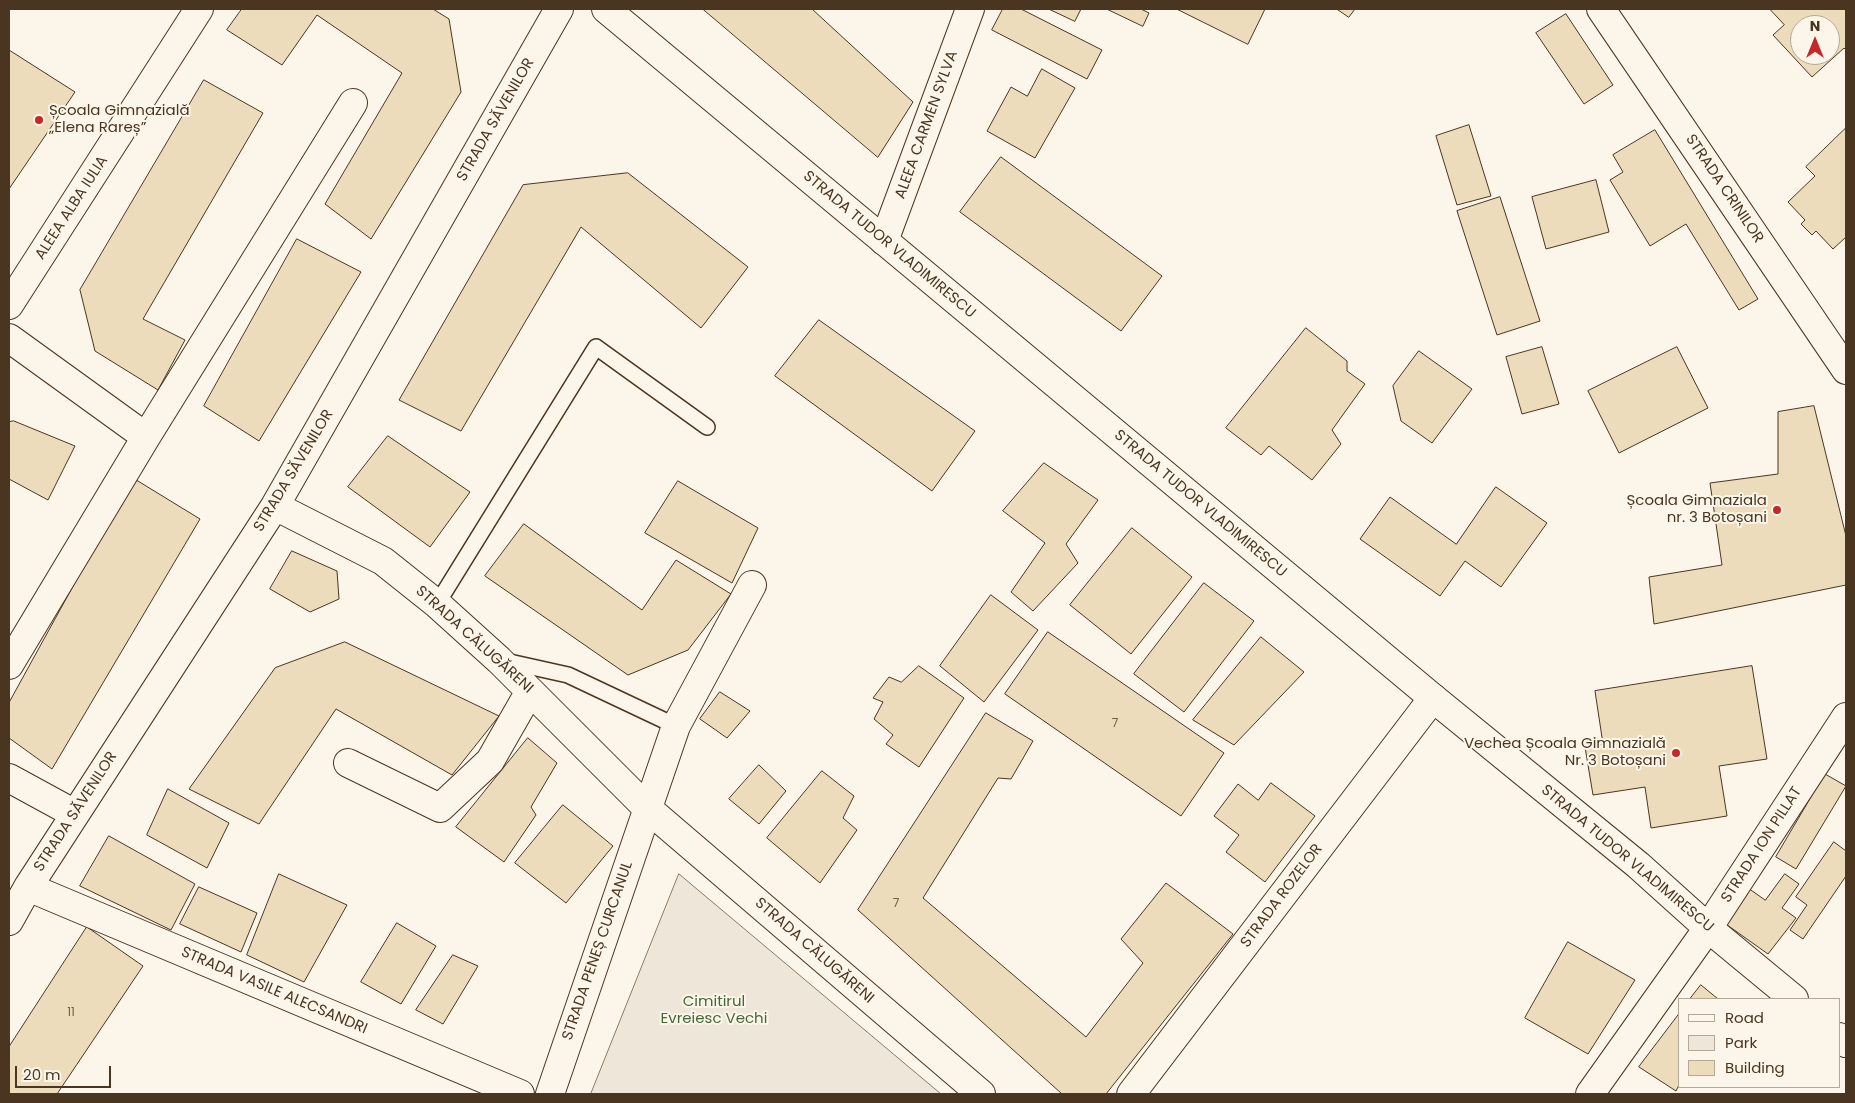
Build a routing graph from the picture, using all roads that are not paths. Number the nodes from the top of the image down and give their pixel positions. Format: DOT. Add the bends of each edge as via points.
graph roads {
  1 [pos="198,9"];
  2 [pos="559,9"];
  3 [pos="606,9"];
  4 [pos="970,9"];
  5 [pos="1601,9"];
  6 [pos="354,103"];
  7 [pos="884,241"];
  8 [pos="9,305"];
  9 [pos="9,338"];
  10 [pos="1846,370"];
  11 [pos="707,427"];
  12 [pos="146,437"];
  13 [pos="275,506"];
  14 [pos="752,585"];
  15 [pos="438,604"];
  16 [pos="499,660"];
  17 [pos="9,665"];
  18 [pos="530,691"];
  19 [pos="1433,698"];
  20 [pos="1846,717"];
  21 [pos="676,726"];
  22 [pos="348,763"];
  23 [pos="9,778"];
  24 [pos="647,808"];
  25 [pos="75,814"];
  26 [pos="28,887"];
  27 [pos="9,920"];
  28 [pos="1708,928"];
  29 [pos="1793,998"];
  30 [pos="520,1094"];
  31 [pos="550,1094"];
  32 [pos="981,1094"];
  33 [pos="1132,1094"];
  34 [pos="1590,1094"];
  1 -- 8 [label="street, ALEEA ALBA IULIA"];
  2 -- 13 [label="street, STRADA SĂVENILOR"];
  3 -- 7 [label="street, STRADA TUDOR VLADIMIRESCU"];
  4 -- 7 [label="street, ALEEA CARMEN SYLVA"];
  5 -- 10 [label="street, STRADA CRINILOR"];
  6 -- 12 [label="street"];
  7 -- 19 [label="street, STRADA TUDOR VLADIMIRESCU"];
  9 -- 12 [label="street"];
  11 -- 15 [label="lane" via="596,347"];
  12 -- 17 [label="street"];
  13 -- 15 [label="street, STRADA CĂLUGĂRENI" via="383,561"];
  13 -- 25 [label="street, STRADA SĂVENILOR"];
  14 -- 21 [label="street"];
  15 -- 16 [label="street, STRADA CĂLUGĂRENI"];
  16 -- 18 [label="street, STRADA CĂLUGĂRENI"];
  16 -- 21 [label="lane" via="568,675"];
  18 -- 22 [label="street" via="490,761 440,808"];
  18 -- 24 [label="street, STRADA CĂLUGĂRENI"];
  19 -- 28 [label="street, STRADA TUDOR VLADIMIRESCU" via="1638,865"];
  19 -- 33 [label="street, STRADA ROZELOR"];
  20 -- 28 [label="street, STRADA ION PILLAT"];
  21 -- 24 [label="street"];
  23 -- 25 [label="street"];
  24 -- 31 [label="street, STRADA PENEȘ CURCANUL"];
  24 -- 32 [label="street, STRADA CĂLUGĂRENI"];
  25 -- 26 [label="street, STRADA SĂVENILOR"];
  26 -- 27 [label="street, STRADA SĂVENILOR"];
  26 -- 30 [label="street, STRADA VASILE ALECSANDRI"];
  28 -- 29 [label="street, STRADA TUDOR VLADIMIRESCU"];
  28 -- 34 [label="street, STRADA ION PILLAT"];
}
